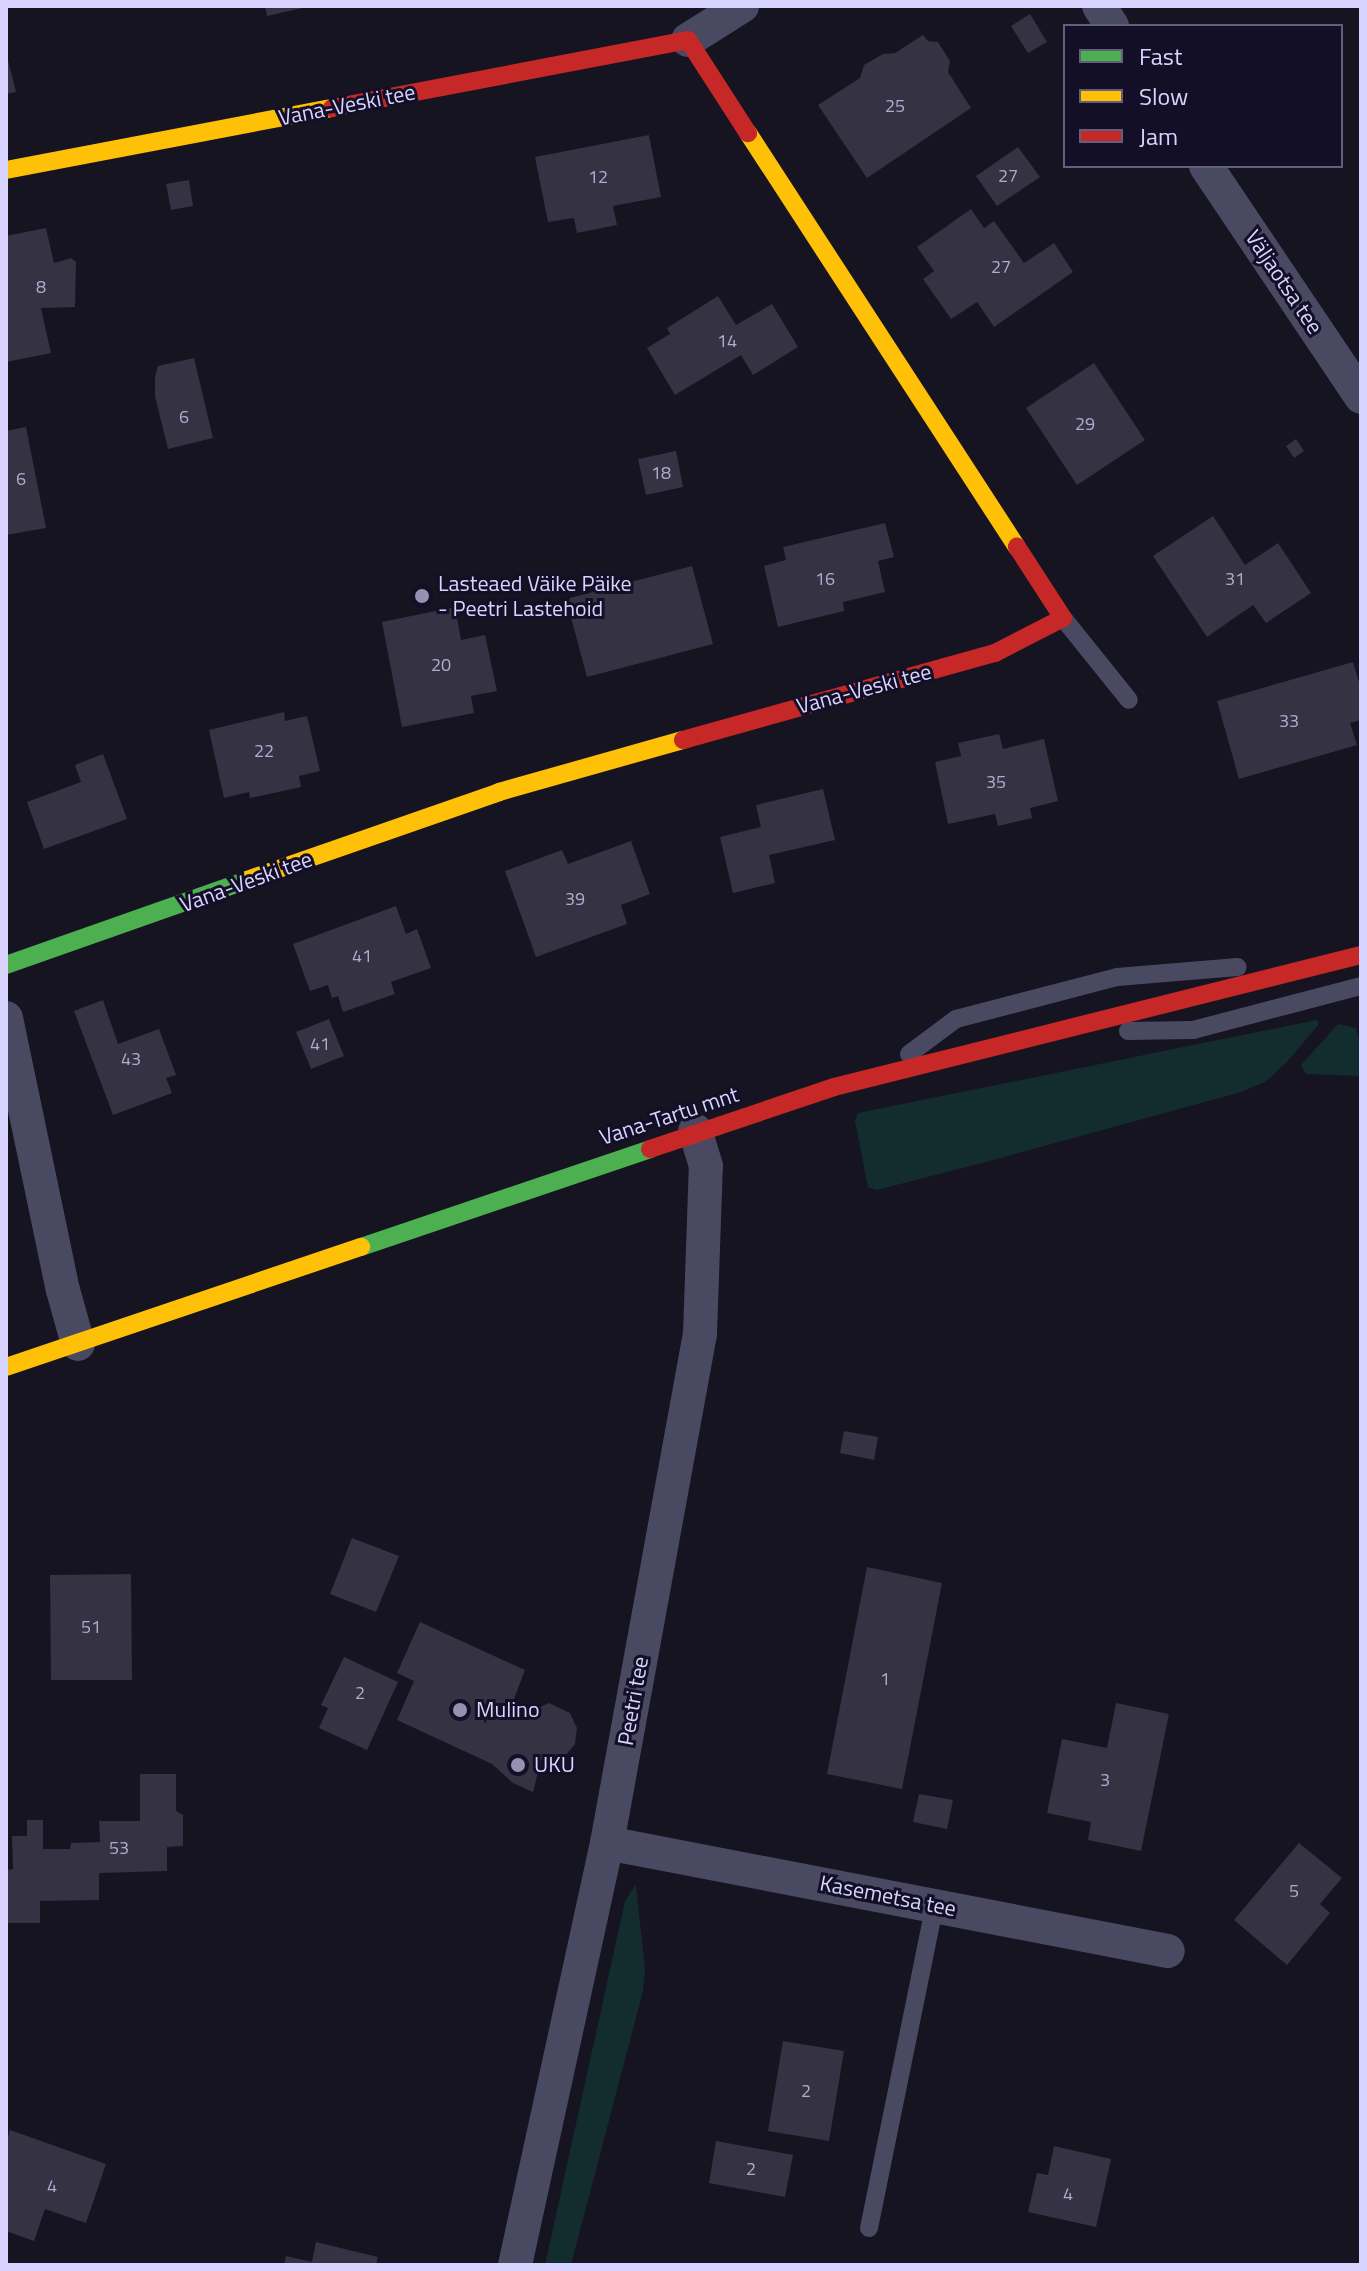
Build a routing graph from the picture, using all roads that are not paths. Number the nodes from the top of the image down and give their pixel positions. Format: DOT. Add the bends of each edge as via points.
graph roads {
  1 [pos="742,6"];
  2 [pos="1099,6"];
  3 [pos="1111,24"];
  4 [pos="688,40"];
  5 [pos="1207,168"];
  6 [pos="6,170"];
  7 [pos="1361,397"];
  8 [pos="1063,618"];
  9 [pos="1129,700"];
  10 [pos="1357,956"];
  11 [pos="6,965"];
  12 [pos="1361,986"];
  13 [pos="6,1018"];
  14 [pos="1058,1031"];
  15 [pos="880,1076"];
  16 [pos="695,1131"];
  17 [pos="78,1344"];
  18 [pos="6,1367"];
  19 [pos="607,1843"];
  20 [pos="935,1905"];
  21 [pos="1168,1951"];
  22 [pos="869,2228"];
  23 [pos="515,2265"];
  1 -- 4 [label="street, Vana-Veski tee"];
  2 -- 3 [label="street"];
  4 -- 6 [label="street, Vana-Veski tee"];
  4 -- 8 [label="street"];
  5 -- 7 [label="street, Väljaotsa tee"];
  8 -- 9 [label="lane"];
  8 -- 11 [label="street, Vana-Veski tee" via="995,653 499,792"];
  10 -- 14 [label="street, Vana-Tartu mnt"];
  10 -- 15 [label="lane" via="1117,977 956,1019"];
  12 -- 14 [label="lane" via="1193,1030"];
  13 -- 17 [label="street"];
  14 -- 15 [label="street, Vana-Tartu mnt"];
  15 -- 16 [label="street, Vana-Tartu mnt"];
  16 -- 17 [label="street, Vana-Tartu mnt"];
  16 -- 19 [label="street, Peetri tee" via="706,1166 700,1334"];
  17 -- 18 [label="street, Vana-Tartu mnt"];
  19 -- 20 [label="street, Kasemetsa tee"];
  19 -- 23 [label="street, Peetri tee"];
  20 -- 21 [label="street, Kasemetsa tee"];
  20 -- 22 [label="lane"];
}
